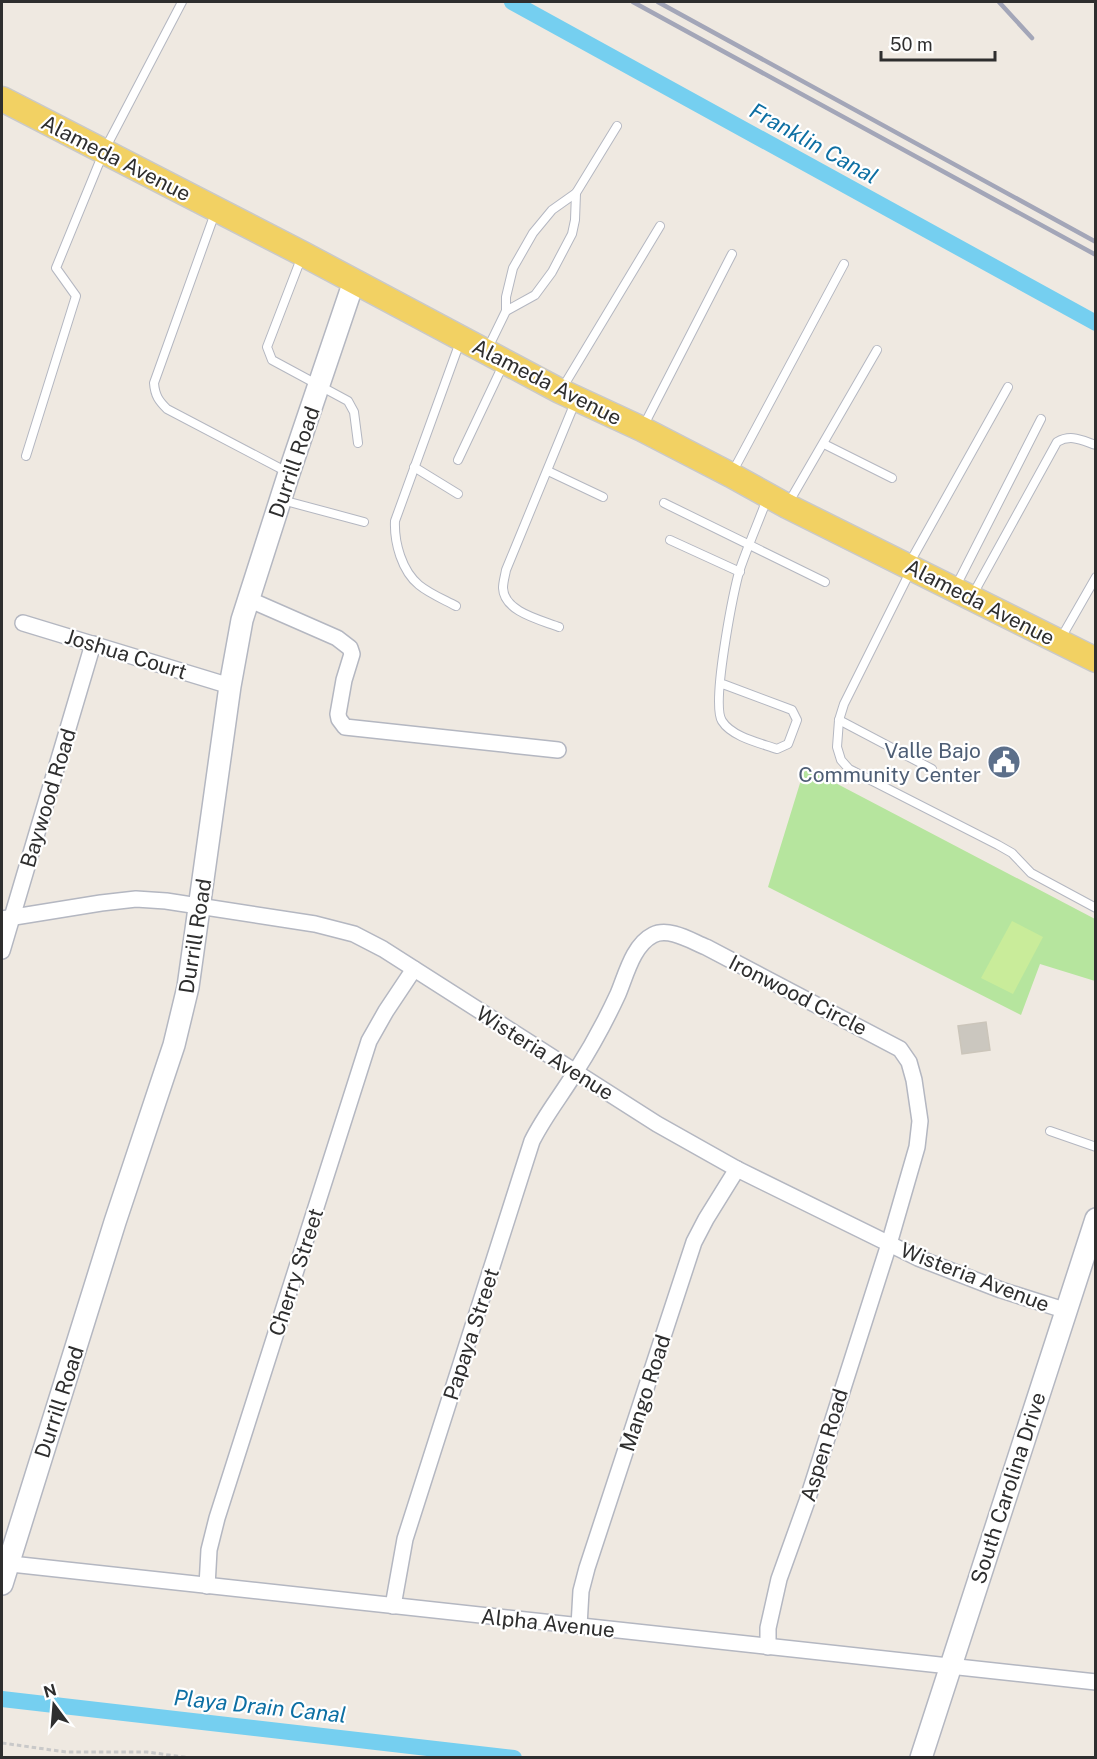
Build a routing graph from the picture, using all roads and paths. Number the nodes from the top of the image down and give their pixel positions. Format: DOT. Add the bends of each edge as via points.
graph roads {
  1 [pos="182,2"];
  2 [pos="2,99"];
  3 [pos="617,126"];
  4 [pos="104,151"];
  5 [pos="576,193"];
  6 [pos="216,209"];
  7 [pos="660,226"];
  8 [pos="303,254"];
  9 [pos="732,254"];
  10 [pos="844,264"];
  11 [pos="354,281"];
  12 [pos="506,311"];
  13 [pos="462,338"];
  14 [pos="877,350"];
  15 [pos="495,356"];
  16 [pos="319,386"];
  17 [pos="1008,387"];
  18 [pos="568,395"];
  19 [pos="1041,418"];
  20 [pos="642,429"];
  21 [pos="358,443"];
  22 [pos="824,444"];
  23 [pos="1095,445"];
  24 [pos="26,456"];
  25 [pos="458,460"];
  26 [pos="414,466"];
  27 [pos="548,471"];
  28 [pos="289,473"];
  29 [pos="731,475"];
  30 [pos="892,478"];
  31 [pos="458,494"];
  32 [pos="603,497"];
  33 [pos="281,500"];
  34 [pos="778,501"];
  35 [pos="664,503"];
  36 [pos="364,522"];
  37 [pos="670,540"];
  38 [pos="750,545"];
  39 [pos="910,567"];
  40 [pos="740,572"];
  41 [pos="1095,577"];
  42 [pos="825,582"];
  43 [pos="963,593"];
  44 [pos="248,599"];
  45 [pos="456,606"];
  46 [pos="23,623"];
  47 [pos="559,627"];
  48 [pos="1059,642"];
  49 [pos="93,644"];
  50 [pos="1092,655"];
  51 [pos="720,683"];
  52 [pos="230,686"];
  53 [pos="839,720"];
  54 [pos="558,750"];
  55 [pos="932,770"];
  56 [pos="200,906"];
  57 [pos="1095,908"];
  58 [pos="7,918"];
  59 [pos="2,951"];
  60 [pos="414,969"];
  61 [pos="576,1072"];
  62 [pos="1050,1131"];
  63 [pos="1095,1148"];
  64 [pos="737,1169"];
  65 [pos="1095,1219"];
  66 [pos="889,1244"];
  67 [pos="1064,1310"];
  68 [pos="4,1570"];
  69 [pos="207,1586"];
  70 [pos="393,1606"];
  71 [pos="579,1626"];
  72 [pos="768,1647"];
  73 [pos="951,1667"];
  74 [pos="1095,1682"];
  75 [pos="2,1743"];
  76 [pos="191,1758"];
  77 [pos="921,1758"];
  1 -- 4 [label="lane"];
  2 -- 4 [label="main road, Alameda Avenue"];
  3 -- 5 [label="lane"];
  4 -- 6 [label="main road, Alameda Avenue"];
  4 -- 24 [label="lane" via="56,268 76,296"];
  5 -- 12 [label="lane" via="552,210 533,233 513,268"];
  5 -- 12 [label="lane" via="572,234 552,272 535,295"];
  6 -- 8 [label="main road, Alameda Avenue"];
  6 -- 28 [label="lane" via="154,391 167,409"];
  7 -- 18 [label="lane"];
  8 -- 11 [label="main road, Alameda Avenue"];
  8 -- 16 [label="lane" via="267,347 272,360"];
  9 -- 20 [label="lane"];
  10 -- 29 [label="lane"];
  11 -- 13 [label="main road, Alameda Avenue"];
  11 -- 16 [label="street, Durrill Road"];
  12 -- 15 [label="lane"];
  13 -- 15 [label="main road, Alameda Avenue"];
  13 -- 26 [label="lane"];
  14 -- 22 [label="lane"];
  15 -- 18 [label="main road, Alameda Avenue"];
  15 -- 25 [label="lane"];
  16 -- 21 [label="lane" via="352,406"];
  16 -- 28 [label="street, Durrill Road"];
  17 -- 39 [label="lane"];
  18 -- 20 [label="main road, Alameda Avenue"];
  18 -- 27 [label="lane"];
  19 -- 43 [label="lane"];
  20 -- 29 [label="main road, Alameda Avenue"];
  22 -- 30 [label="lane"];
  22 -- 34 [label="lane"];
  23 -- 43 [label="lane" via="1073,437 1057,442"];
  26 -- 31 [label="lane"];
  26 -- 45 [label="lane" via="394,521 397,548 418,585"];
  27 -- 32 [label="lane"];
  27 -- 47 [label="lane" via="506,570 503,587 515,609"];
  28 -- 33 [label="street, Durrill Road"];
  29 -- 34 [label="main road, Alameda Avenue"];
  33 -- 36 [label="lane"];
  33 -- 44 [label="street, Durrill Road"];
  34 -- 38 [label="lane"];
  34 -- 39 [label="main road, Alameda Avenue"];
  35 -- 38 [label="lane"];
  37 -- 40 [label="lane"];
  38 -- 40 [label="lane"];
  38 -- 42 [label="lane"];
  39 -- 43 [label="main road, Alameda Avenue"];
  39 -- 53 [label="lane"];
  40 -- 51 [label="lane"];
  41 -- 48 [label="lane"];
  43 -- 48 [label="main road, Alameda Avenue"];
  44 -- 52 [label="street, Durrill Road"];
  44 -- 54 [label="street" via="337,638 350,648 352,654 338,714 345,727"];
  46 -- 49 [label="street, Joshua Court"];
  48 -- 50 [label="main road, Alameda Avenue"];
  49 -- 52 [label="street, Joshua Court"];
  49 -- 58 [label="street, Baywood Road"];
  51 -- 51 [label="lane" via="720,718 728,729 777,749 788,744 797,720 792,710"];
  52 -- 56 [label="street, Durrill Road"];
  53 -- 55 [label="lane"];
  53 -- 57 [label="lane" via="837,747 849,769 998,844 1031,873"];
  56 -- 58 [label="street, Wisteria Avenue" via="136,899"];
  56 -- 60 [label="street, Wisteria Avenue" via="354,934"];
  56 -- 68 [label="street, Durrill Road" via="188,987 174,1045"];
  58 -- 59 [label="street, Baywood Road"];
  60 -- 61 [label="street, Wisteria Avenue"];
  60 -- 69 [label="street, Cherry Street" via="369,1041 217,1518 209,1550"];
  61 -- 64 [label="street, Wisteria Avenue"];
  61 -- 66 [label="street, Ironwood Circle" via="636,953 650,937 663,933 706,947 873,1033 900,1049 909,1062 920,1121 917,1147"];
  61 -- 70 [label="street, Papaya Street" via="532,1141 405,1539"];
  62 -- 63 [label="lane"];
  64 -- 66 [label="street, Wisteria Avenue"];
  64 -- 71 [label="street, Mango Road" via="694,1242 587,1568"];
  65 -- 67 [label="street, South Carolina Drive"];
  66 -- 67 [label="street, Wisteria Avenue" via="948,1270"];
  66 -- 72 [label="street, Aspen Road" via="779,1579 768,1628"];
  67 -- 73 [label="street, South Carolina Drive"];
  68 -- 69 [label="street, Alpha Avenue"];
  69 -- 70 [label="street, Alpha Avenue"];
  70 -- 71 [label="street, Alpha Avenue"];
  71 -- 72 [label="street, Alpha Avenue"];
  72 -- 73 [label="street, Alpha Avenue"];
  73 -- 74 [label="street, Alpha Avenue"];
  73 -- 77 [label="street, South Carolina Drive"];
  75 -- 76 [label="path" via="66,1752 147,1752"];
}
